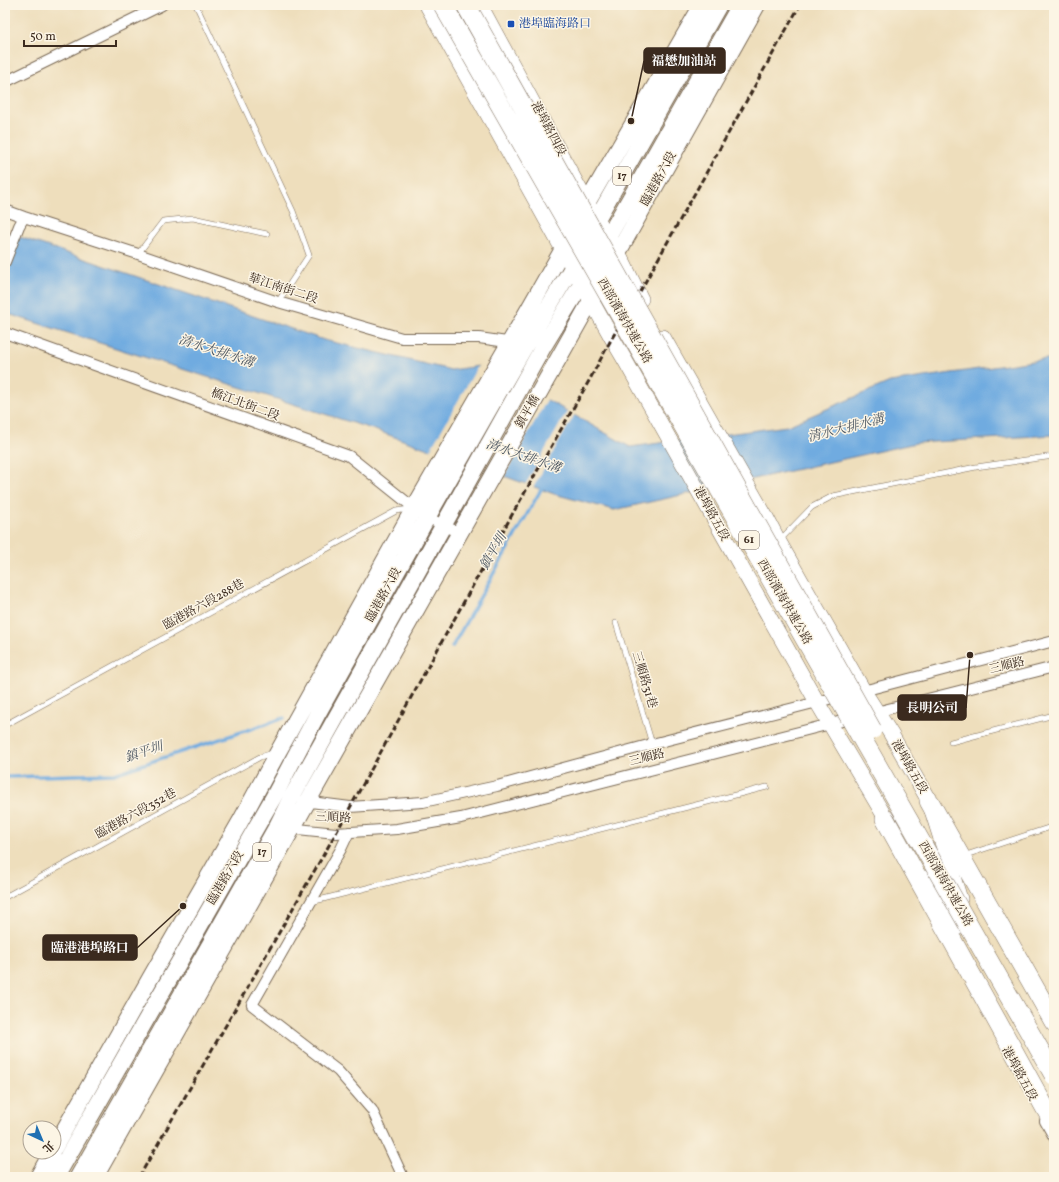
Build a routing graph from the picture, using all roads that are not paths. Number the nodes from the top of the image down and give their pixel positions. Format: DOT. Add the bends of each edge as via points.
graph roads {
  1 [pos="162,5"];
  2 [pos="196,5"];
  3 [pos="427,5"];
  4 [pos="443,5"];
  5 [pos="466,5"];
  6 [pos="480,5"];
  7 [pos="702,5"];
  8 [pos="719,5"];
  9 [pos="750,6"];
  10 [pos="5,82"];
  11 [pos="587,203"];
  12 [pos="5,210"];
  13 [pos="597,220"];
  14 [pos="22,222"];
  15 [pos="267,234"];
  16 [pos="608,236"];
  17 [pos="563,249"];
  18 [pos="618,252"];
  19 [pos="138,254"];
  20 [pos="5,262"];
  21 [pos="573,266"];
  22 [pos="582,283"];
  23 [pos="592,299"];
  24 [pos="278,302"];
  25 [pos="5,333"];
  26 [pos="518,344"];
  27 [pos="543,347"];
  28 [pos="561,354"];
  29 [pos="1054,456"];
  30 [pos="421,512"];
  31 [pos="444,526"];
  32 [pos="459,532"];
  33 [pos="779,542"];
  34 [pos="616,623"];
  35 [pos="1054,641"];
  36 [pos="1054,667"];
  37 [pos="863,690"];
  38 [pos="817,702"];
  39 [pos="876,712"];
  40 [pos="1054,715"];
  41 [pos="831,724"];
  42 [pos="5,725"];
  43 [pos="951,742"];
  44 [pos="652,744"];
  45 [pos="278,752"];
  46 [pos="767,787"];
  47 [pos="255,796"];
  48 [pos="272,798"];
  49 [pos="290,800"];
  50 [pos="929,801"];
  51 [pos="308,802"];
  52 [pos="885,819"];
  53 [pos="240,822"];
  54 [pos="256,824"];
  55 [pos="1054,826"];
  56 [pos="284,827"];
  57 [pos="349,832"];
  58 [pos="969,854"];
  59 [pos="5,897"];
  60 [pos="310,903"];
  61 [pos="975,948"];
  62 [pos="1054,1006"];
  63 [pos="1054,1022"];
  64 [pos="1054,1054"];
  65 [pos="1054,1075"];
  66 [pos="1054,1082"];
  67 [pos="1054,1124"];
  68 [pos="62,1134"];
  69 [pos="1054,1137"];
  70 [pos="48,1160"];
  71 [pos="38,1177"];
  72 [pos="56,1177"];
  73 [pos="78,1177"];
  74 [pos="95,1177"];
  75 [pos="403,1177"];
  1 -- 10 [label="street"];
  2 -- 24 [label="lane" via="293,211 309,255"];
  3 -- 17 [label="street"];
  4 -- 65 [label="highway, 西部濱海快速公路 / 61, bridge"];
  5 -- 64 [label="highway, 西部濱海快速公路 / 61, bridge"];
  6 -- 11 [label="street, 港埠路四段"];
  7 -- 11 [label="main road, 17"];
  8 -- 13 [label="main road, 17"];
  9 -- 16 [label="main road, 臨港路六段 / 17"];
  9 -- 18 [label="main road, 臨港路六段 / 17"];
  11 -- 13 [label="street, 港埠路四段"];
  11 -- 17 [label="main road, 17"];
  12 -- 14 [label="street, 華江南街二段"];
  13 -- 16 [label="street, 港埠路四段"];
  13 -- 21 [label="main road, 17"];
  14 -- 19 [label="street, 華江南街二段"];
  14 -- 20 [label="street"];
  15 -- 19 [label="lane" via="193,218 163,221"];
  16 -- 18 [label="street, 港埠路四段"];
  16 -- 22 [label="main road, 臨港路六段 / 17"];
  17 -- 21 [label="street, 港埠路五段"];
  17 -- 26 [label="main road, 17"];
  18 -- 23 [label="main road, 臨港路六段 / 17"];
  18 -- 33 [label="street, 港埠路五段" via="638,295"];
  19 -- 24 [label="street, 華江南街二段"];
  21 -- 22 [label="street, 港埠路五段"];
  21 -- 26 [label="main road, 17"];
  22 -- 23 [label="street, 港埠路五段"];
  22 -- 27 [label="main road, 臨港路六段 / 17"];
  23 -- 28 [label="main road, 臨港路六段 / 17"];
  23 -- 38 [label="street, 港埠路五段"];
  24 -- 26 [label="street, 華江南街二段" via="402,338 479,338"];
  25 -- 30 [label="street, 橋江北街二段" via="349,456"];
  26 -- 27 [label="street, 華江南街二段"];
  26 -- 30 [label="main road, 17"];
  27 -- 28 [label="street, 華江南街二段"];
  27 -- 31 [label="main road, 鎮平橋 / 17"];
  28 -- 32 [label="main road, 鎮平橋 / 17"];
  29 -- 33 [label="lane" via="976,467 833,496 812,507"];
  30 -- 31 [label="street, 橋江北街二段"];
  30 -- 42 [label="lane, 臨港路六段288巷" via="396,511"];
  30 -- 45 [label="main road, 臨港路六段 / 17"];
  30 -- 48 [label="main road, 臨港路六段 / 17"];
  31 -- 32 [label="street, 橋江北街二段"];
  31 -- 49 [label="main road, 臨港路六段 / 17"];
  32 -- 51 [label="main road, 臨港路六段 / 17"];
  33 -- 37 [label="street, 港埠路五段"];
  34 -- 44 [label="lane, 三順路31巷"];
  35 -- 37 [label="street, 三順路"];
  36 -- 39 [label="street, 三順路"];
  37 -- 38 [label="street, 三順路"];
  37 -- 39 [label="street, 港埠路五段"];
  38 -- 41 [label="street, 港埠路五段"];
  38 -- 44 [label="street, 三順路"];
  39 -- 41 [label="street, 三順路"];
  39 -- 50 [label="street, 港埠路五段"];
  40 -- 43 [label="lane"];
  41 -- 52 [label="street, 港埠路五段"];
  41 -- 57 [label="street, 三順路" via="461,818"];
  44 -- 51 [label="street, 三順路" via="497,786 423,802 350,807"];
  45 -- 47 [label="main road, 臨港路六段 / 17"];
  45 -- 59 [label="lane, 臨港路六段352巷" via="260,757"];
  46 -- 60 [label="lane"];
  47 -- 48 [label="street, 三順路"];
  47 -- 53 [label="main road, 臨港路六段 / 17"];
  48 -- 49 [label="street, 三順路"];
  48 -- 54 [label="main road, 臨港路六段 / 17"];
  49 -- 51 [label="street, 三順路"];
  49 -- 56 [label="main road, 臨港路六段 / 17"];
  50 -- 58 [label="street, 港埠路五段"];
  50 -- 61 [label="street, 港埠路五段"];
  50 -- 63 [label="highway"];
  51 -- 56 [label="main road, 臨港路六段 / 17"];
  52 -- 61 [label="street, 港埠路五段"];
  52 -- 67 [label="highway"];
  52 -- 69 [label="street, 港埠路五段" via="901,865"];
  53 -- 54 [label="street, 三順路"];
  53 -- 68 [label="main road, 臨港路六段 / 17"];
  54 -- 56 [label="street, 三順路"];
  54 -- 72 [label="main road, 臨港路六段 / 17"];
  55 -- 58 [label="lane"];
  56 -- 57 [label="street, 三順路"];
  56 -- 73 [label="main road, 臨港路六段 / 17"];
  56 -- 74 [label="main road, 臨港路六段 / 17"];
  57 -- 60 [label="street"];
  58 -- 62 [label="street, 港埠路五段"];
  60 -- 75 [label="street" via="252,1005 338,1071 372,1110"];
  61 -- 66 [label="street, 港埠路五段"];
  70 -- 71 [label="main road"];
}
